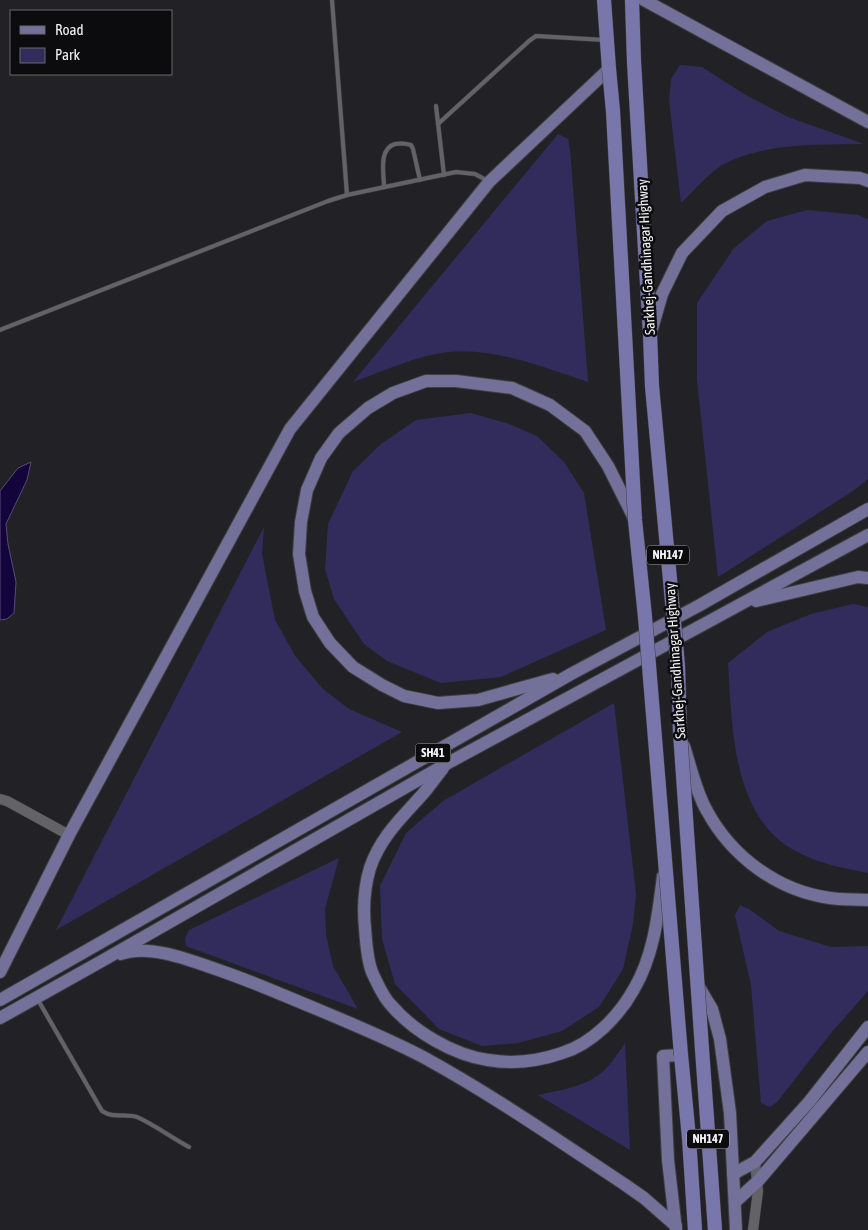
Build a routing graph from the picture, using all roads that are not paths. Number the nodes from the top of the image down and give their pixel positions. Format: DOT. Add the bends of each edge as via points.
graph roads {
  1 [pos="332,0"];
  2 [pos="604,0"];
  3 [pos="632,0"];
  4 [pos="644,0"];
  5 [pos="607,40"];
  6 [pos="609,69"];
  7 [pos="436,106"];
  8 [pos="868,122"];
  9 [pos="438,124"];
  10 [pos="444,174"];
  11 [pos="420,180"];
  12 [pos="868,181"];
  13 [pos="489,182"];
  14 [pos="384,187"];
  15 [pos="347,195"];
  16 [pos="0,330"];
  17 [pos="650,334"];
  18 [pos="868,510"];
  19 [pos="635,520"];
  20 [pos="868,535"];
  21 [pos="868,578"];
  22 [pos="739,605"];
  23 [pos="571,674"];
  24 [pos="680,732"];
  25 [pos="448,763"];
  26 [pos="0,799"];
  27 [pos="70,835"];
  28 [pos="664,868"];
  29 [pos="868,900"];
  30 [pos="5,952"];
  31 [pos="100,962"];
  32 [pos="0,972"];
  33 [pos="698,986"];
  34 [pos="36,997"];
  35 [pos="0,1000"];
  36 [pos="0,1018"];
  37 [pos="868,1027"];
  38 [pos="868,1052"];
  39 [pos="681,1055"];
  40 [pos="189,1147"];
  41 [pos="755,1162"];
  42 [pos="733,1174"];
  43 [pos="757,1181"];
  44 [pos="735,1202"];
  45 [pos="676,1228"];
  46 [pos="695,1230"];
  47 [pos="715,1230"];
  48 [pos="736,1230"];
  49 [pos="753,1230"];
  1 -- 15 [label="lane"];
  2 -- 5 [label="highway, NH147"];
  3 -- 17 [label="highway, Sarkhej-Gandhinagar Highway / NH147, bridge"];
  4 -- 8 [label="main road"];
  5 -- 6 [label="highway, NH147"];
  5 -- 9 [label="lane" via="536,36"];
  6 -- 13 [label="main road"];
  6 -- 19 [label="highway, Sarkhej-Gandhinagar Highway / NH147, bridge"];
  7 -- 9 [label="lane"];
  9 -- 10 [label="lane"];
  10 -- 11 [label="lane"];
  10 -- 13 [label="lane" via="466,172"];
  11 -- 14 [label="lane"];
  11 -- 14 [label="lane" via="411,145 401,143 391,146 384,154"];
  12 -- 17 [label="main road" via="805,175 765,187 722,211 682,252 662,294"];
  13 -- 27 [label="main road" via="290,429"];
  14 -- 15 [label="lane"];
  15 -- 16 [label="lane"];
  17 -- 24 [label="highway, Sarkhej-Gandhinagar Highway / NH147, bridge" via="678,666"];
  18 -- 23 [label="main road, SH41"];
  19 -- 23 [label="main road" via="608,466 584,431 550,405 512,388 456,381 426,381 393,393 368,408 339,433 321,458 307,490 299,554 305,592 313,617 330,644 353,667 404,696 438,702 478,700"];
  19 -- 28 [label="highway, Sarkhej-Gandhinagar Highway / NH147, bridge"];
  20 -- 22 [label="main road, SH41"];
  21 -- 22 [label="main road" via="858,577"];
  22 -- 25 [label="main road, SH41"];
  23 -- 35 [label="main road, SH41"];
  24 -- 29 [label="main road" via="707,811 749,864 804,893"];
  24 -- 33 [label="highway, Sarkhej-Gandhinagar Highway / NH147, bridge"];
  25 -- 28 [label="main road" via="384,839 370,868 365,891 366,943 371,971 389,1004 410,1025 434,1040 486,1060 511,1062 564,1053 604,1028 629,997 643,972 652,942"];
  25 -- 31 [label="main road, SH41"];
  26 -- 27 [label="street"];
  27 -- 30 [label="main road"];
  28 -- 39 [label="highway, Sarkhej-Gandhinagar Highway / NH147, bridge"];
  30 -- 32 [label="main road"];
  31 -- 34 [label="main road, SH41"];
  31 -- 45 [label="main road" via="129,951 157,952 188,960 380,1035 500,1104 624,1184"];
  33 -- 42 [label="main road" via="712,1009 720,1038 730,1113"];
  33 -- 47 [label="highway, Sarkhej-Gandhinagar Highway / NH147, bridge"];
  34 -- 36 [label="main road, SH41"];
  34 -- 40 [label="lane" via="102,1111 112,1116 139,1118"];
  37 -- 41 [label="main road" via="809,1102"];
  38 -- 43 [label="main road"];
  39 -- 45 [label="main road" via="663,1056 668,1160"];
  39 -- 46 [label="highway, Sarkhej-Gandhinagar Highway / NH147"];
  41 -- 42 [label="main road"];
  41 -- 43 [label="street"];
  42 -- 44 [label="main road"];
  43 -- 44 [label="main road"];
  43 -- 49 [label="street"];
  44 -- 48 [label="main road"];
}
